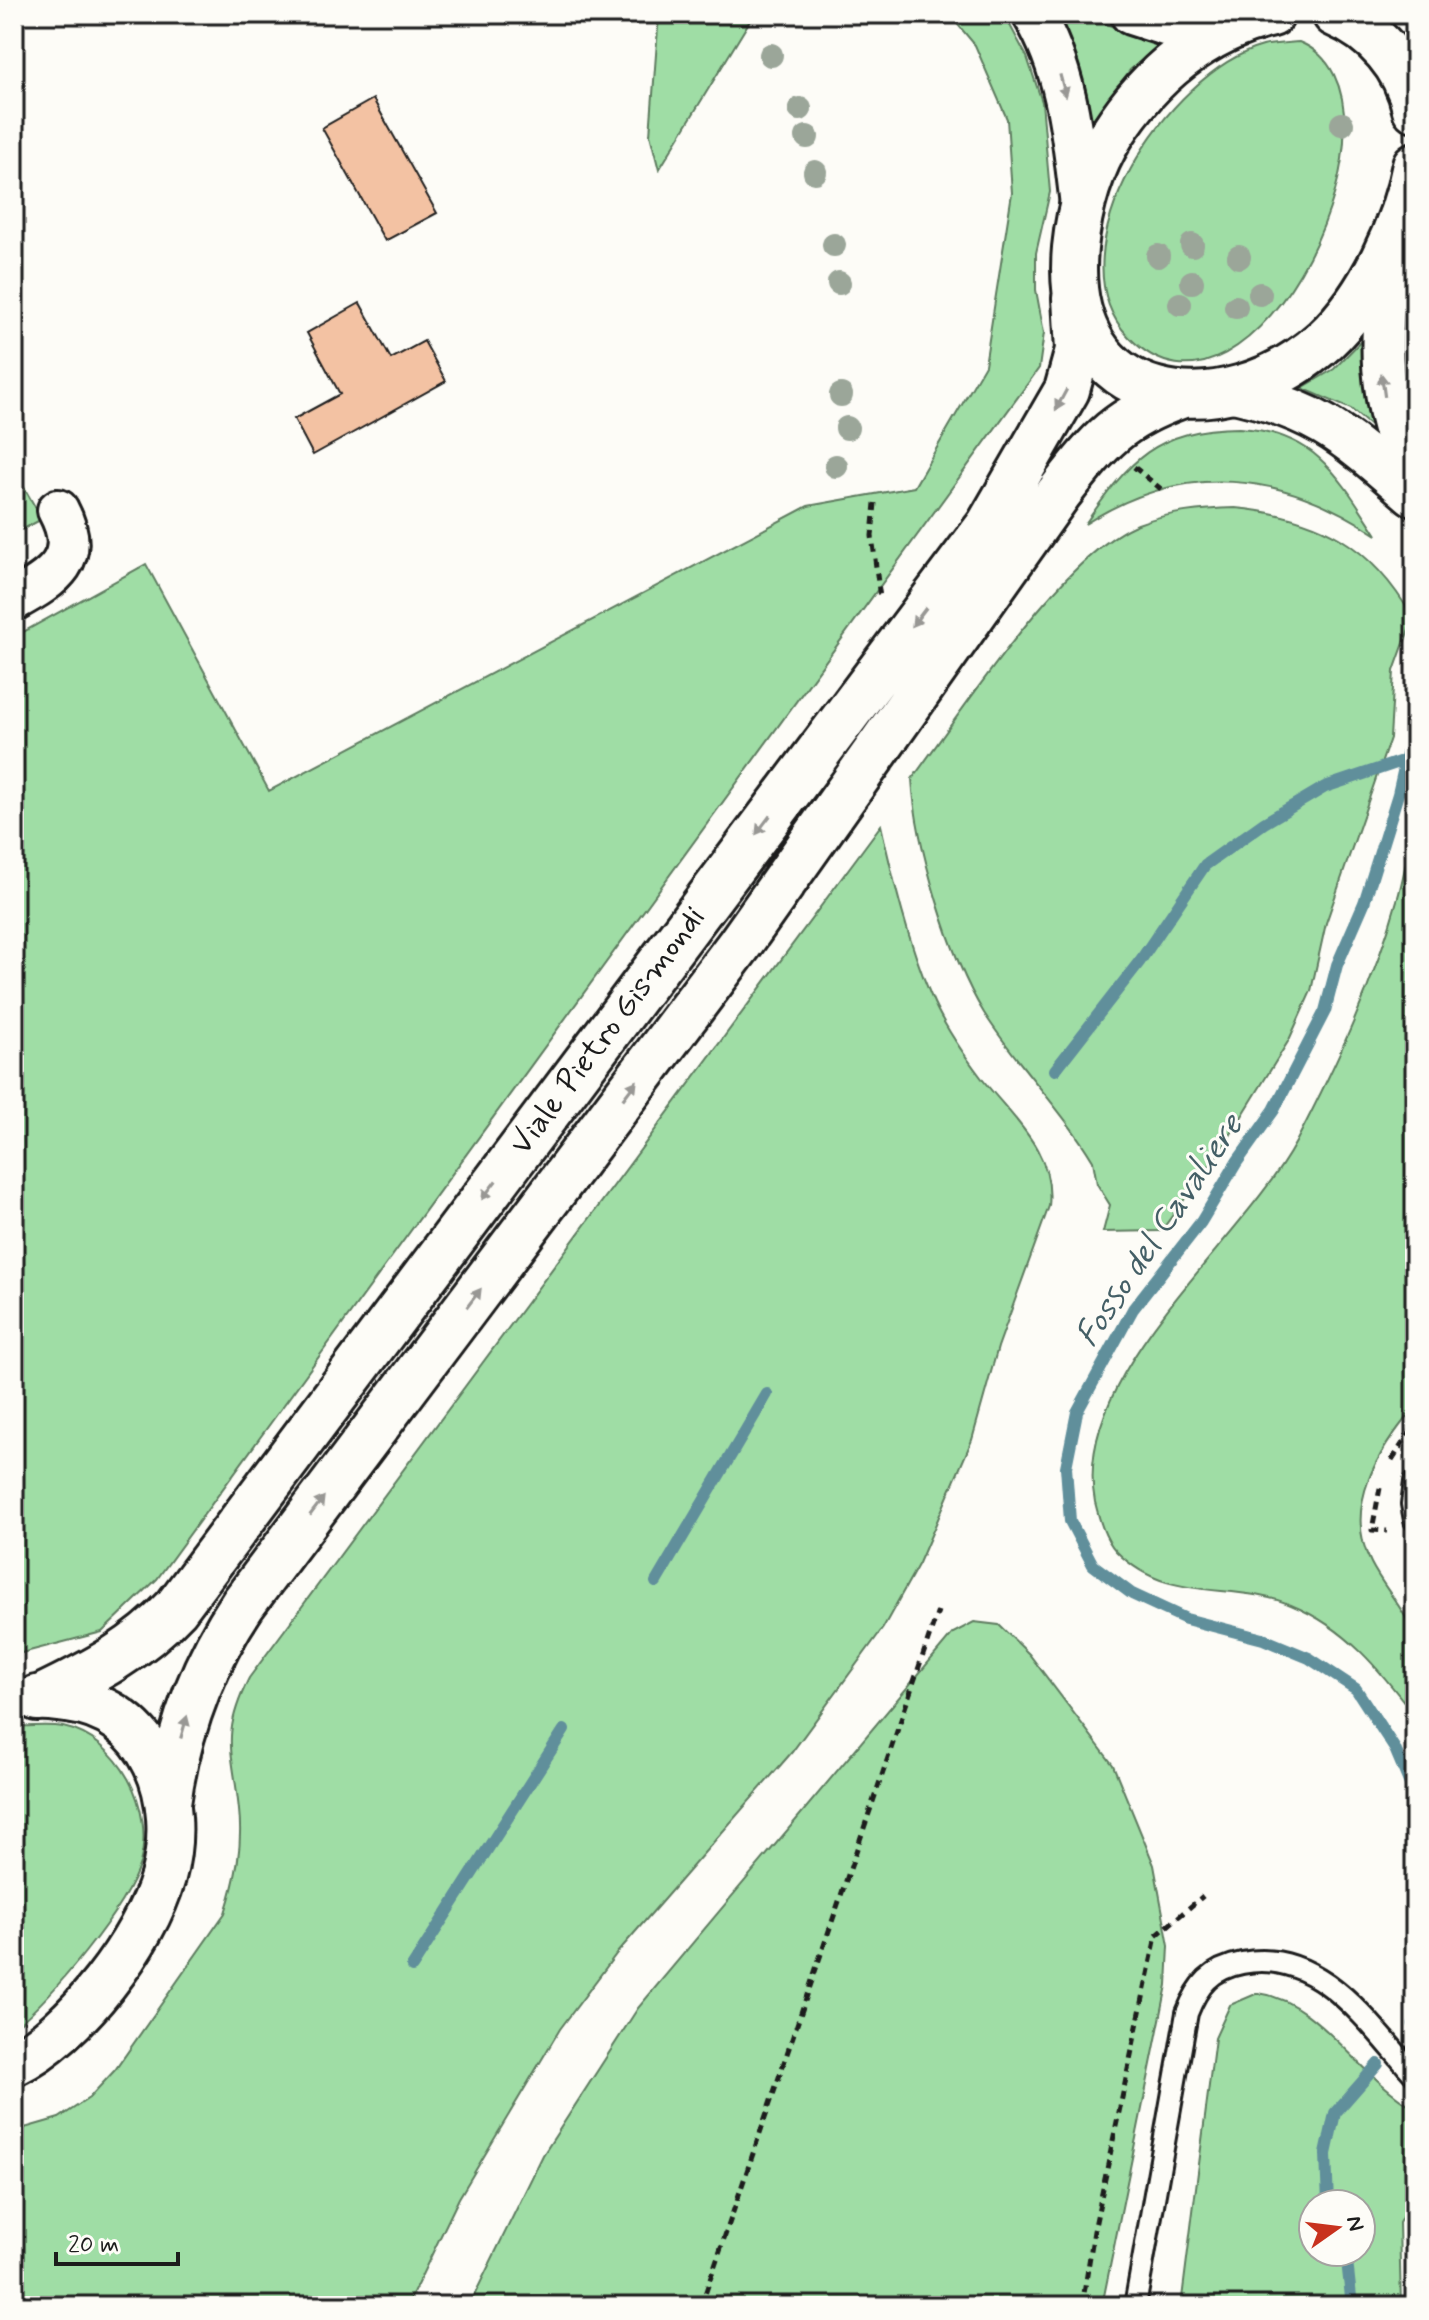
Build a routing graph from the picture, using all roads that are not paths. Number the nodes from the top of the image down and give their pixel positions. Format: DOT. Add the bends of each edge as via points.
graph roads {
  1 [pos="1033,14"];
  2 [pos="1131,14"];
  3 [pos="1272,14"];
  4 [pos="1335,14"];
  5 [pos="1226,28"];
  6 [pos="1412,77"];
  7 [pos="1415,165"];
  8 [pos="1081,205"];
  9 [pos="1394,232"];
  10 [pos="1075,298"];
  11 [pos="1224,390"];
  12 [pos="1180,396"];
  13 [pos="1415,485"];
  14 [pos="1415,496"];
  15 [pos="58,510"];
  16 [pos="14,600"];
  17 [pos="1415,1482"];
  18 [pos="1415,1520"];
  19 [pos="28,1700"];
  20 [pos="168,1803"];
  21 [pos="14,2063"];
  22 [pos="1415,2075"];
  23 [pos="1135,2306"];
  1 -- 8 [label="street, one-way" via="1065,90"];
  2 -- 5 [label="street" via="1165,25"];
  3 -- 5 [label="street, Viale Pietro Gismondi"];
  4 -- 6 [label="street" via="1357,24"];
  5 -- 8 [label="street, Viale Pietro Gismondi" via="1176,62 1130,110 1104,150"];
  7 -- 9 [label="street"];
  8 -- 10 [label="street, Viale Pietro Gismondi"];
  9 -- 11 [label="street" via="1356,302 1326,338 1279,370"];
  13 -- 9 [label="street, one-way" via="1395,438 1381,374"];
  10 -- 12 [label="street" via="1098,350 1116,371 1149,391"];
  10 -- 19 [label="street, Viale Pietro Gismondi, one-way" via="1078,350 1067,390 989,525 176,1608 134,1647 93,1672"];
  11 -- 12 [label="street"];
  11 -- 14 [label="street" via="1287,405 1322,422"];
  20 -- 12 [label="street, Viale Pietro Gismondi, one-way" via="188,1711 212,1655 243,1604 739,945 1059,493 1111,430"];
  15 -- 16 [label="street" via="68,544 61,567"];
  17 -- 18 [label="lane"];
  19 -- 20 [label="street" via="95,1705 125,1721 145,1744"];
  20 -- 21 [label="street" via="166,1865 139,1931 62,2030"];
  22 -- 23 [label="lane" via="1359,2011 1316,1976 1269,1961 1225,1966 1207,1977 1187,2013"];
}
